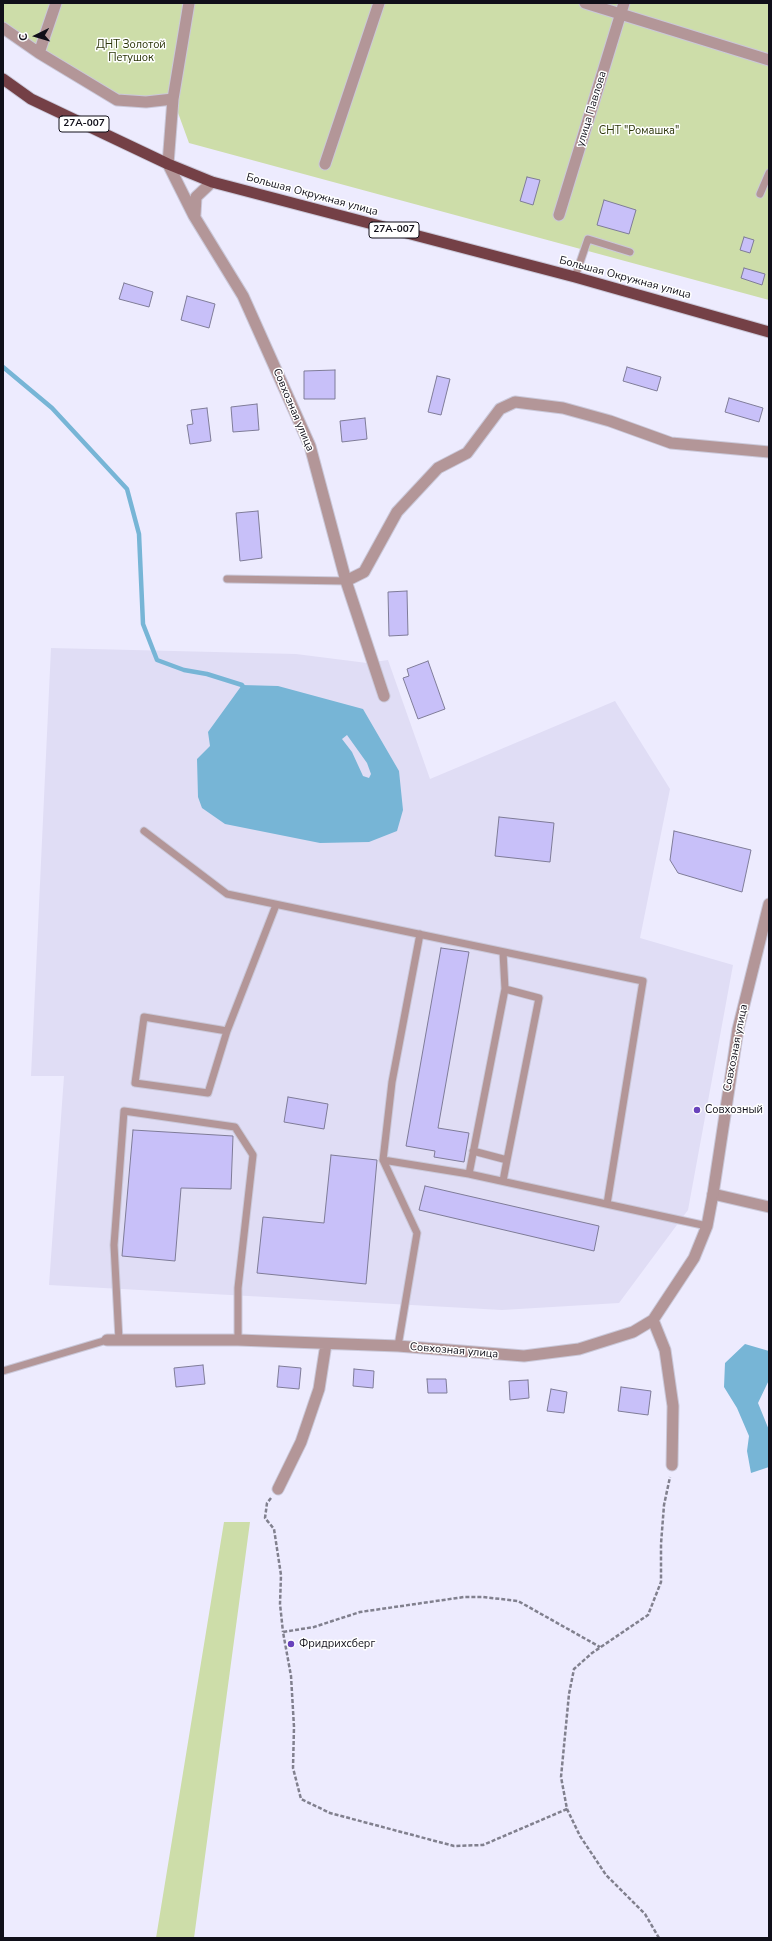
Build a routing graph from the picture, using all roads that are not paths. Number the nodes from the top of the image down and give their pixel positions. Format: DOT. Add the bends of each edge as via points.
graph roads {
  1 [pos="56,3"];
  2 [pos="188,3"];
  3 [pos="379,3"];
  4 [pos="585,3"];
  5 [pos="624,3"];
  6 [pos="620,15"];
  7 [pos="3,28"];
  8 [pos="39,53"];
  9 [pos="769,60"];
  10 [pos="3,79"];
  11 [pos="173,99"];
  12 [pos="168,164"];
  13 [pos="325,164"];
  14 [pos="769,173"];
  15 [pos="212,182"];
  16 [pos="760,194"];
  17 [pos="559,215"];
  18 [pos="194,216"];
  19 [pos="630,252"];
  20 [pos="575,277"];
  21 [pos="769,332"];
  22 [pos="769,452"];
  23 [pos="227,579"];
  24 [pos="346,581"];
  25 [pos="384,696"];
  26 [pos="144,831"];
  27 [pos="769,904"];
  28 [pos="276,905"];
  29 [pos="420,934"];
  30 [pos="503,952"];
  31 [pos="505,989"];
  32 [pos="227,1031"];
  33 [pos="473,1151"];
  34 [pos="383,1160"];
  35 [pos="508,1160"];
  36 [pos="469,1174"];
  37 [pos="503,1181"];
  38 [pos="713,1194"];
  39 [pos="607,1204"];
  40 [pos="769,1207"];
  41 [pos="706,1226"];
  42 [pos="653,1320"];
  43 [pos="113,1340"];
  44 [pos="238,1340"];
  45 [pos="326,1344"];
  46 [pos="398,1346"];
  47 [pos="3,1371"];
  48 [pos="672,1465"];
  49 [pos="278,1489"];
  1 -- 8 [label="street"];
  2 -- 11 [label="street"];
  3 -- 13 [label="street"];
  4 -- 6 [label="street"];
  5 -- 6 [label="street, улица Павлова"];
  6 -- 9 [label="street"];
  6 -- 17 [label="street, улица Павлова"];
  7 -- 8 [label="street"];
  8 -- 11 [label="street" via="117,100 146,102"];
  10 -- 12 [label="highway, Большая Окружная улица / 27А-007" via="31,98"];
  11 -- 12 [label="street"];
  12 -- 15 [label="highway, Большая Окружная улица / 27А-007"];
  12 -- 18 [label="street, Совхозная улица"];
  14 -- 16 [label="lane"];
  15 -- 18 [label="street" via="196,197"];
  15 -- 20 [label="highway, Большая Окружная улица / 27А-007"];
  18 -- 24 [label="street, Совхозная улица" via="243,296 310,446"];
  19 -- 20 [label="lane" via="588,239"];
  20 -- 21 [label="highway, Большая Окружная улица / 27А-007"];
  22 -- 24 [label="street" via="671,443 583,413 515,402 500,409 467,453 438,468 397,512 364,572"];
  23 -- 24 [label="lane"];
  24 -- 25 [label="street, Совхозная улица"];
  26 -- 28 [label="lane" via="227,894"];
  27 -- 38 [label="street, Совхозная улица" via="738,1029"];
  28 -- 29 [label="lane"];
  28 -- 32 [label="lane"];
  29 -- 30 [label="lane"];
  29 -- 34 [label="lane" via="392,1082"];
  30 -- 31 [label="lane"];
  30 -- 39 [label="lane" via="643,981"];
  31 -- 33 [label="lane"];
  31 -- 35 [label="lane" via="538,998"];
  32 -- 32 [label="lane" via="144,1017 135,1083 208,1092"];
  33 -- 35 [label="lane"];
  33 -- 36 [label="lane"];
  34 -- 36 [label="lane"];
  34 -- 46 [label="lane" via="417,1233"];
  35 -- 37 [label="lane"];
  36 -- 37 [label="lane"];
  37 -- 39 [label="lane"];
  38 -- 40 [label="street"];
  38 -- 41 [label="street, Совхозная улица"];
  39 -- 41 [label="lane"];
  41 -- 42 [label="street, Совхозная улица" via="694,1258"];
  42 -- 46 [label="street, Совхозная улица" via="633,1332 579,1349 524,1356"];
  42 -- 48 [label="street" via="665,1350 673,1406"];
  43 -- 44 [label="street, Совхозная улица"];
  43 -- 44 [label="lane" via="114,1245 124,1111 235,1126 253,1155 238,1288"];
  43 -- 47 [label="lane"];
  44 -- 45 [label="street, Совхозная улица"];
  45 -- 46 [label="street, Совхозная улица"];
  45 -- 49 [label="street" via="317,1395 301,1442"];
}
